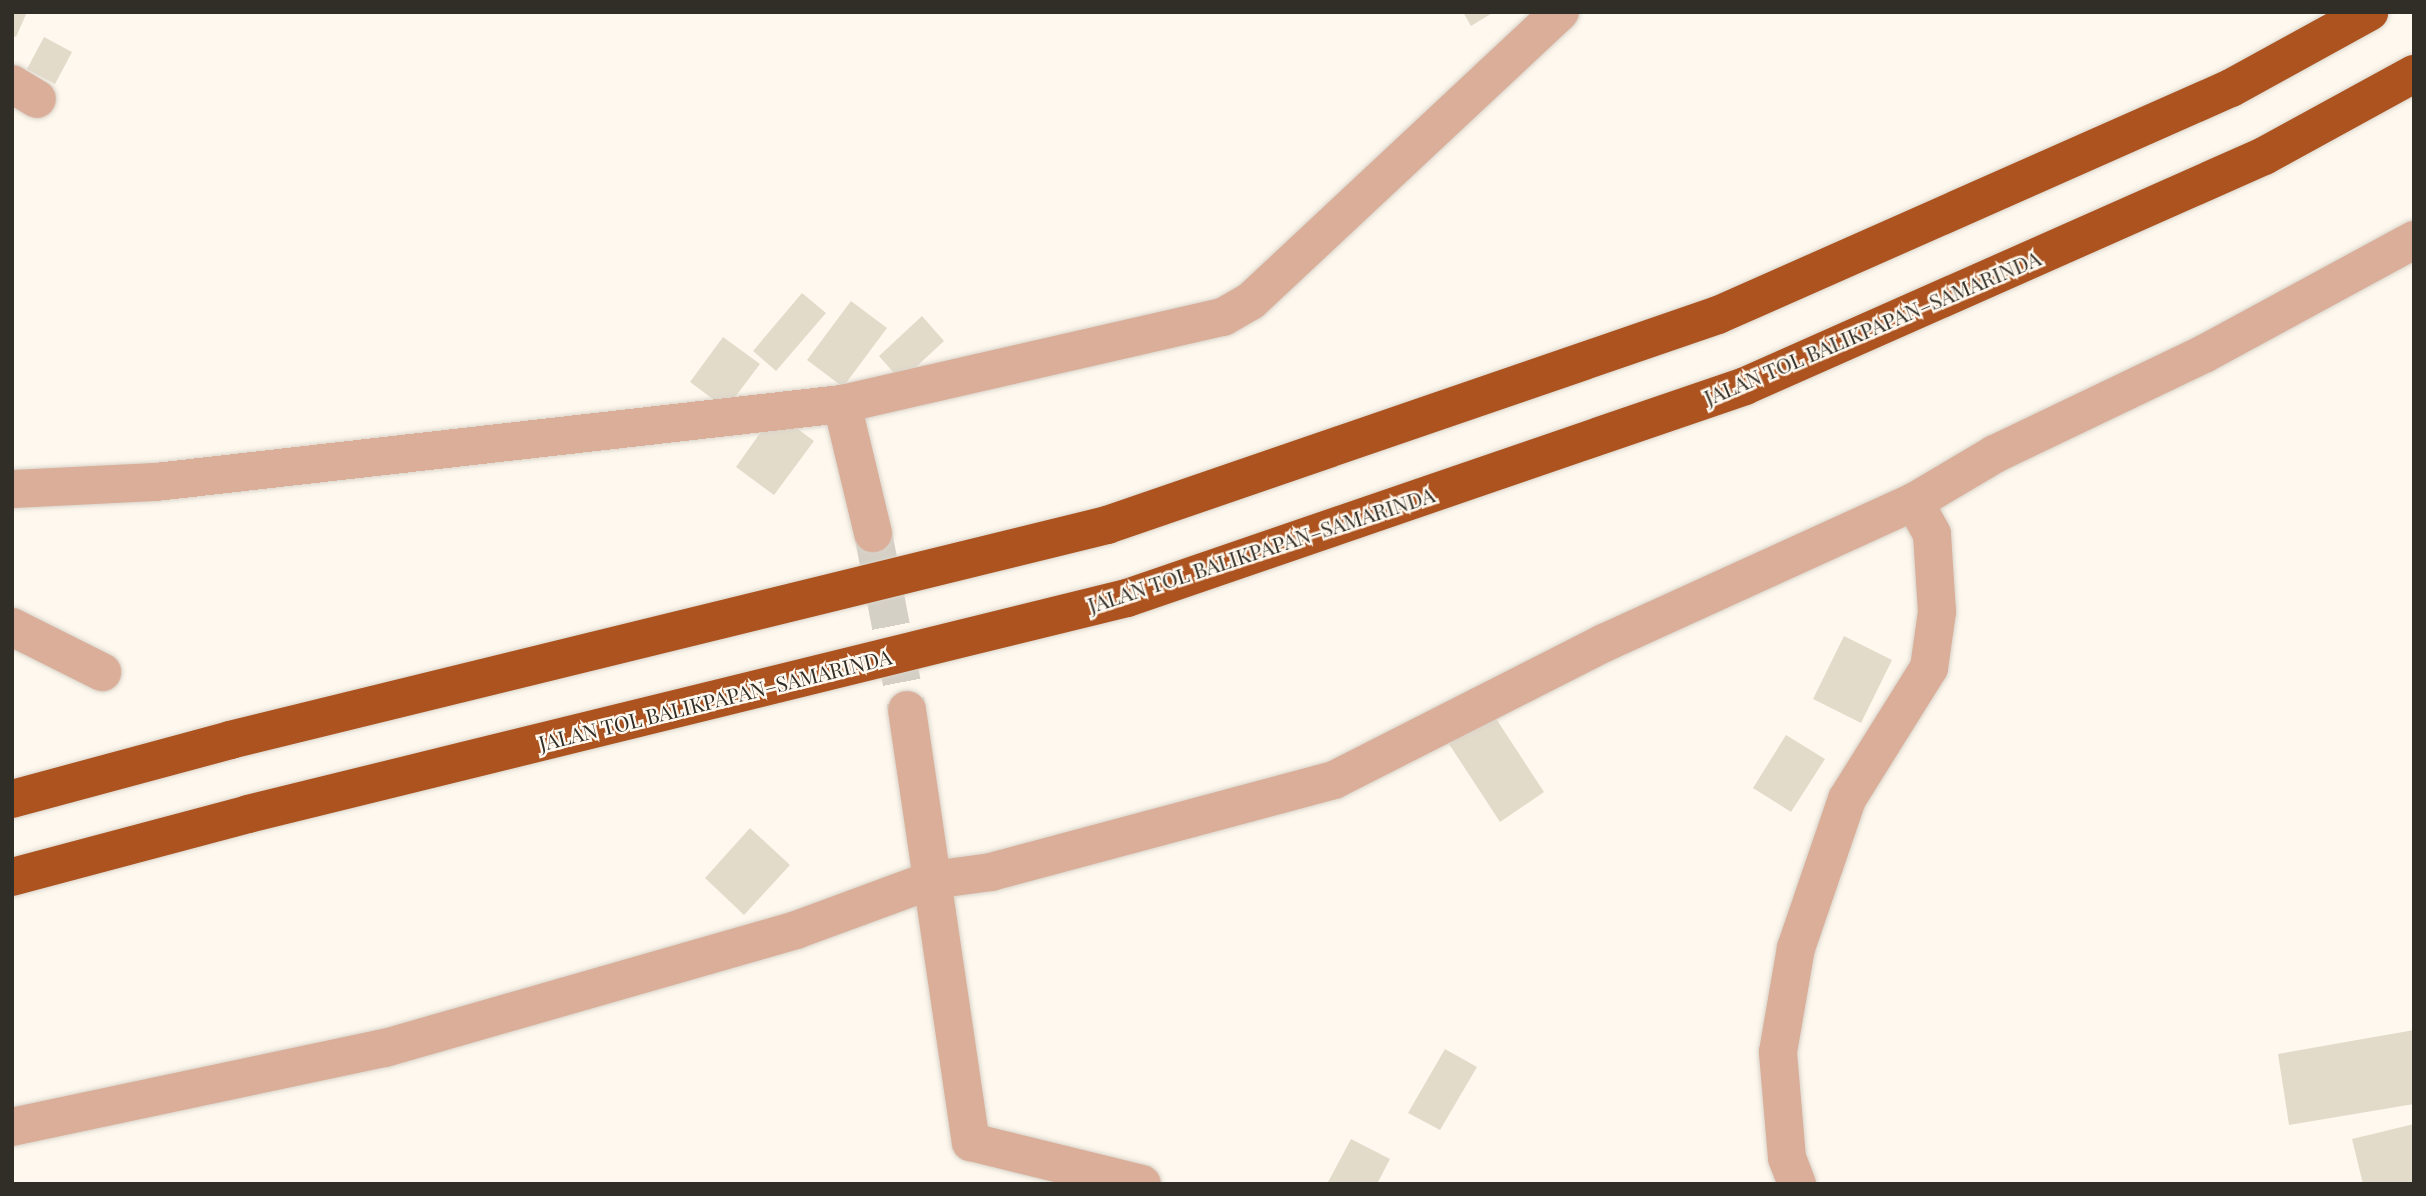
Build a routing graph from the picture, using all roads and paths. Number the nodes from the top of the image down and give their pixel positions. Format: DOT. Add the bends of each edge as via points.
graph roads {
  1 [pos="1560,12"];
  2 [pos="2369,12"];
  3 [pos="2414,74"];
  4 [pos="2414,240"];
  5 [pos="842,404"];
  6 [pos="12,489"];
  7 [pos="1914,502"];
  8 [pos="873,533"];
  9 [pos="12,627"];
  10 [pos="102,672"];
  11 [pos="906,710"];
  12 [pos="12,799"];
  13 [pos="12,877"];
  14 [pos="932,880"];
  15 [pos="12,1127"];
  16 [pos="1142,1184"];
  17 [pos="1797,1184"];
  1 -- 5 [label="street" via="1251,301 1223,317"];
  2 -- 12 [label="highway" via="2231,88 1718,315 1107,525 230,740"];
  3 -- 13 [label="highway, JALAN TOL BALIKPAPAN–SAMARINDA" via="2264,156 1745,386 1127,598 248,814"];
  4 -- 7 [label="street" via="2204,354 1995,454"];
  5 -- 6 [label="street" via="156,482"];
  5 -- 8 [label="street"];
  7 -- 14 [label="street" via="1604,643 1334,780 991,872"];
  7 -- 17 [label="street" via="1932,534 1937,612 1929,668 1847,799 1796,948 1778,1052 1787,1158"];
  9 -- 10 [label="street"];
  11 -- 14 [label="street"];
  14 -- 15 [label="street" via="796,930 385,1048"];
  14 -- 16 [label="street" via="971,1142"];
}
